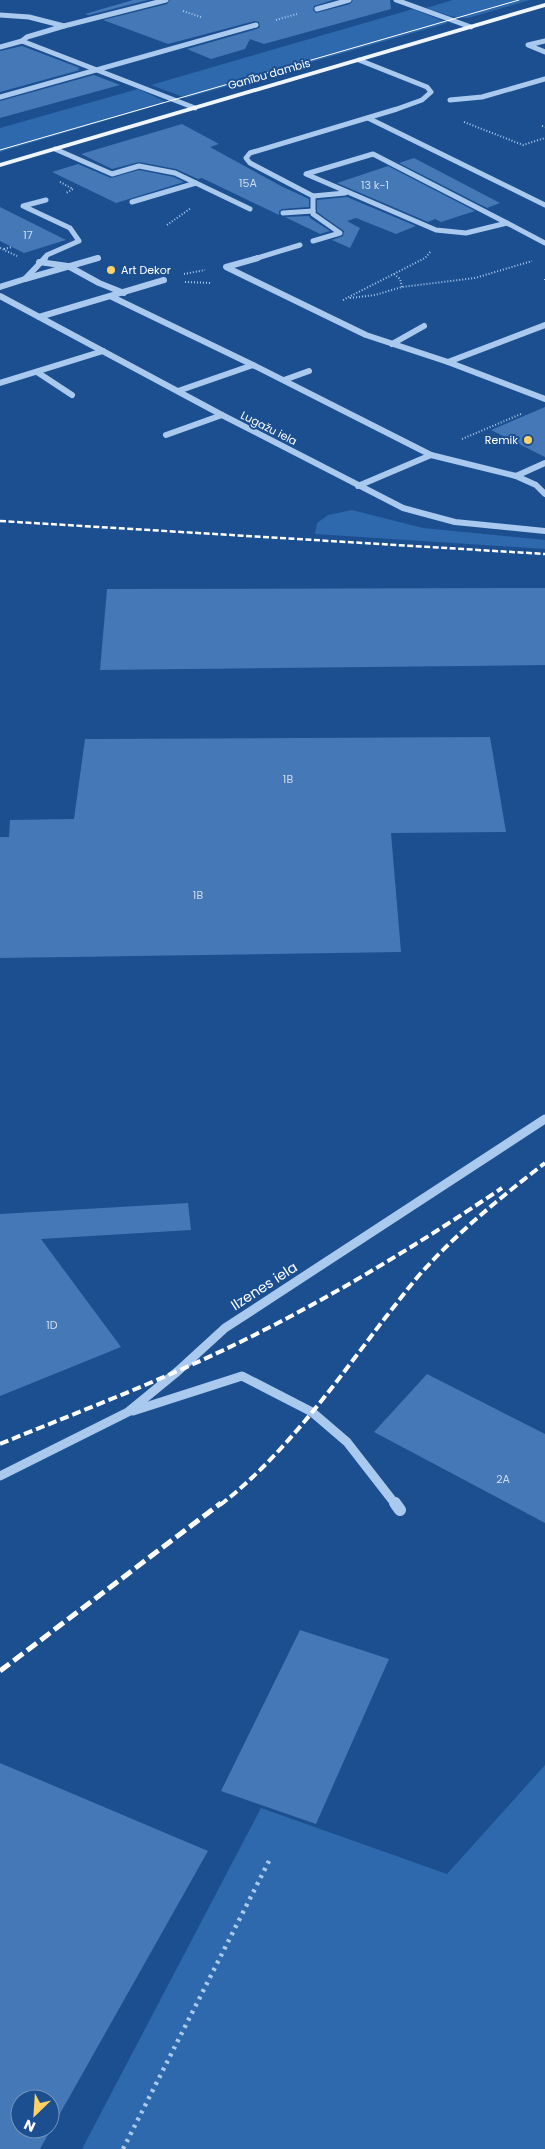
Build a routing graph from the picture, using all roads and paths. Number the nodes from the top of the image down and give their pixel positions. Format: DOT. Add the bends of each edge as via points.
graph roads {
  1 [pos="166,0"];
  2 [pos="349,0"];
  3 [pos="396,0"];
  4 [pos="545,5"];
  5 [pos="317,9"];
  6 [pos="0,14"];
  7 [pos="256,25"];
  8 [pos="64,26"];
  9 [pos="471,27"];
  10 [pos="22,41"];
  11 [pos="545,41"];
  12 [pos="0,47"];
  13 [pos="545,52"];
  14 [pos="359,60"];
  15 [pos="97,69"];
  16 [pos="545,79"];
  17 [pos="0,97"];
  18 [pos="450,100"];
  19 [pos="195,108"];
  20 [pos="368,118"];
  21 [pos="467,118"];
  22 [pos="545,138"];
  23 [pos="56,149"];
  24 [pos="0,166"];
  25 [pos="196,183"];
  26 [pos="347,193"];
  27 [pos="313,196"];
  28 [pos="46,200"];
  29 [pos="132,202"];
  30 [pos="545,205"];
  31 [pos="250,209"];
  32 [pos="313,211"];
  33 [pos="283,214"];
  34 [pos="507,223"];
  35 [pos="436,230"];
  36 [pos="313,242"];
  37 [pos="545,243"];
  38 [pos="300,245"];
  39 [pos="12,247"];
  40 [pos="4,250"];
  41 [pos="98,258"];
  42 [pos="533,260"];
  43 [pos="39,262"];
  44 [pos="68,266"];
  45 [pos="193,272"];
  46 [pos="186,274"];
  47 [pos="394,274"];
  48 [pos="25,279"];
  49 [pos="164,280"];
  50 [pos="0,287"];
  51 [pos="402,287"];
  52 [pos="124,293"];
  53 [pos="0,296"];
  54 [pos="112,297"];
  55 [pos="347,298"];
  56 [pos="322,314"];
  57 [pos="39,317"];
  58 [pos="545,325"];
  59 [pos="424,326"];
  60 [pos="392,344"];
  61 [pos="103,351"];
  62 [pos="448,362"];
  63 [pos="254,365"];
  64 [pos="309,371"];
  65 [pos="37,372"];
  66 [pos="284,380"];
  67 [pos="0,383"];
  68 [pos="178,391"];
  69 [pos="72,395"];
  70 [pos="545,399"];
  71 [pos="526,411"];
  72 [pos="222,415"];
  73 [pos="166,435"];
  74 [pos="460,440"];
  75 [pos="431,455"];
  76 [pos="545,463"];
  77 [pos="516,476"];
  78 [pos="358,486"];
  79 [pos="545,494"];
  80 [pos="545,531"];
  81 [pos="545,1119"];
  82 [pos="128,1412"];
  83 [pos="0,1476"];
  84 [pos="400,1510"];
  85 [pos="268,1861"];
  86 [pos="123,2149"];
  1 -- 8 [label="street"];
  2 -- 5 [label="street"];
  3 -- 9 [label="street"];
  4 -- 9 [label="main road, Ganību dambis"];
  5 -- 7 [label="path"];
  6 -- 8 [label="street"];
  7 -- 15 [label="street"];
  8 -- 10 [label="street"];
  9 -- 14 [label="main road, Ganību dambis"];
  10 -- 12 [label="street"];
  10 -- 15 [label="street"];
  11 -- 13 [label="street" via="528,46"];
  14 -- 19 [label="main road, Ganību dambis"];
  14 -- 20 [label="street" via="427,87 431,92 422,100"];
  15 -- 17 [label="street"];
  15 -- 19 [label="street"];
  16 -- 18 [label="street" via="482,97"];
  19 -- 23 [label="main road, Ganību dambis"];
  20 -- 27 [label="street" via="250,153 246,158"];
  20 -- 30 [label="street"];
  21 -- 22 [label="path" via="463,121 523,145"];
  23 -- 24 [label="main road, Ganību dambis"];
  23 -- 25 [label="street" via="112,174 139,166 175,173"];
  25 -- 29 [label="street"];
  25 -- 31 [label="street"];
  26 -- 27 [label="street"];
  26 -- 34 [label="street" via="306,174 373,154"];
  26 -- 35 [label="street"];
  27 -- 32 [label="street"];
  28 -- 43 [label="street" via="23,206 70,228 79,241"];
  32 -- 33 [label="street"];
  32 -- 36 [label="street" via="340,233"];
  34 -- 35 [label="street" via="466,233"];
  34 -- 37 [label="street"];
  35 -- 47 [label="path" via="440,238 425,258"];
  38 -- 56 [label="street" via="226,267"];
  39 -- 40 [label="path"];
  41 -- 44 [label="street"];
  42 -- 51 [label="path" via="475,278"];
  43 -- 44 [label="street"];
  43 -- 48 [label="street"];
  44 -- 48 [label="street"];
  44 -- 52 [label="street"];
  45 -- 46 [label="path"];
  47 -- 51 [label="path"];
  47 -- 55 [label="path"];
  48 -- 50 [label="street"];
  49 -- 52 [label="street"];
  51 -- 55 [label="path" via="375,296"];
  52 -- 54 [label="street"];
  53 -- 57 [label="street, Lugažu iela"];
  54 -- 57 [label="street"];
  54 -- 63 [label="street"];
  55 -- 56 [label="path"];
  56 -- 60 [label="street"];
  57 -- 61 [label="street, Lugažu iela"];
  58 -- 62 [label="street"];
  59 -- 60 [label="street"];
  60 -- 62 [label="street"];
  61 -- 65 [label="street"];
  61 -- 68 [label="street, Lugažu iela"];
  62 -- 70 [label="street"];
  63 -- 66 [label="street"];
  63 -- 68 [label="street"];
  64 -- 66 [label="street"];
  65 -- 67 [label="street"];
  65 -- 69 [label="street"];
  66 -- 75 [label="street"];
  68 -- 72 [label="street, Lugažu iela"];
  71 -- 74 [label="path"];
  72 -- 73 [label="street"];
  72 -- 78 [label="street, Lugažu iela"];
  75 -- 77 [label="street"];
  75 -- 78 [label="street"];
  76 -- 77 [label="street"];
  77 -- 79 [label="street"];
  78 -- 80 [label="street, Lugažu iela" via="422,515 467,525"];
  81 -- 82 [label="street, Ilzenes iela" via="225,1328"];
  82 -- 83 [label="street, Ilzenes iela"];
  82 -- 84 [label="street" via="242,1376 312,1412 346,1442"];
  85 -- 86 [label="path"];
}
